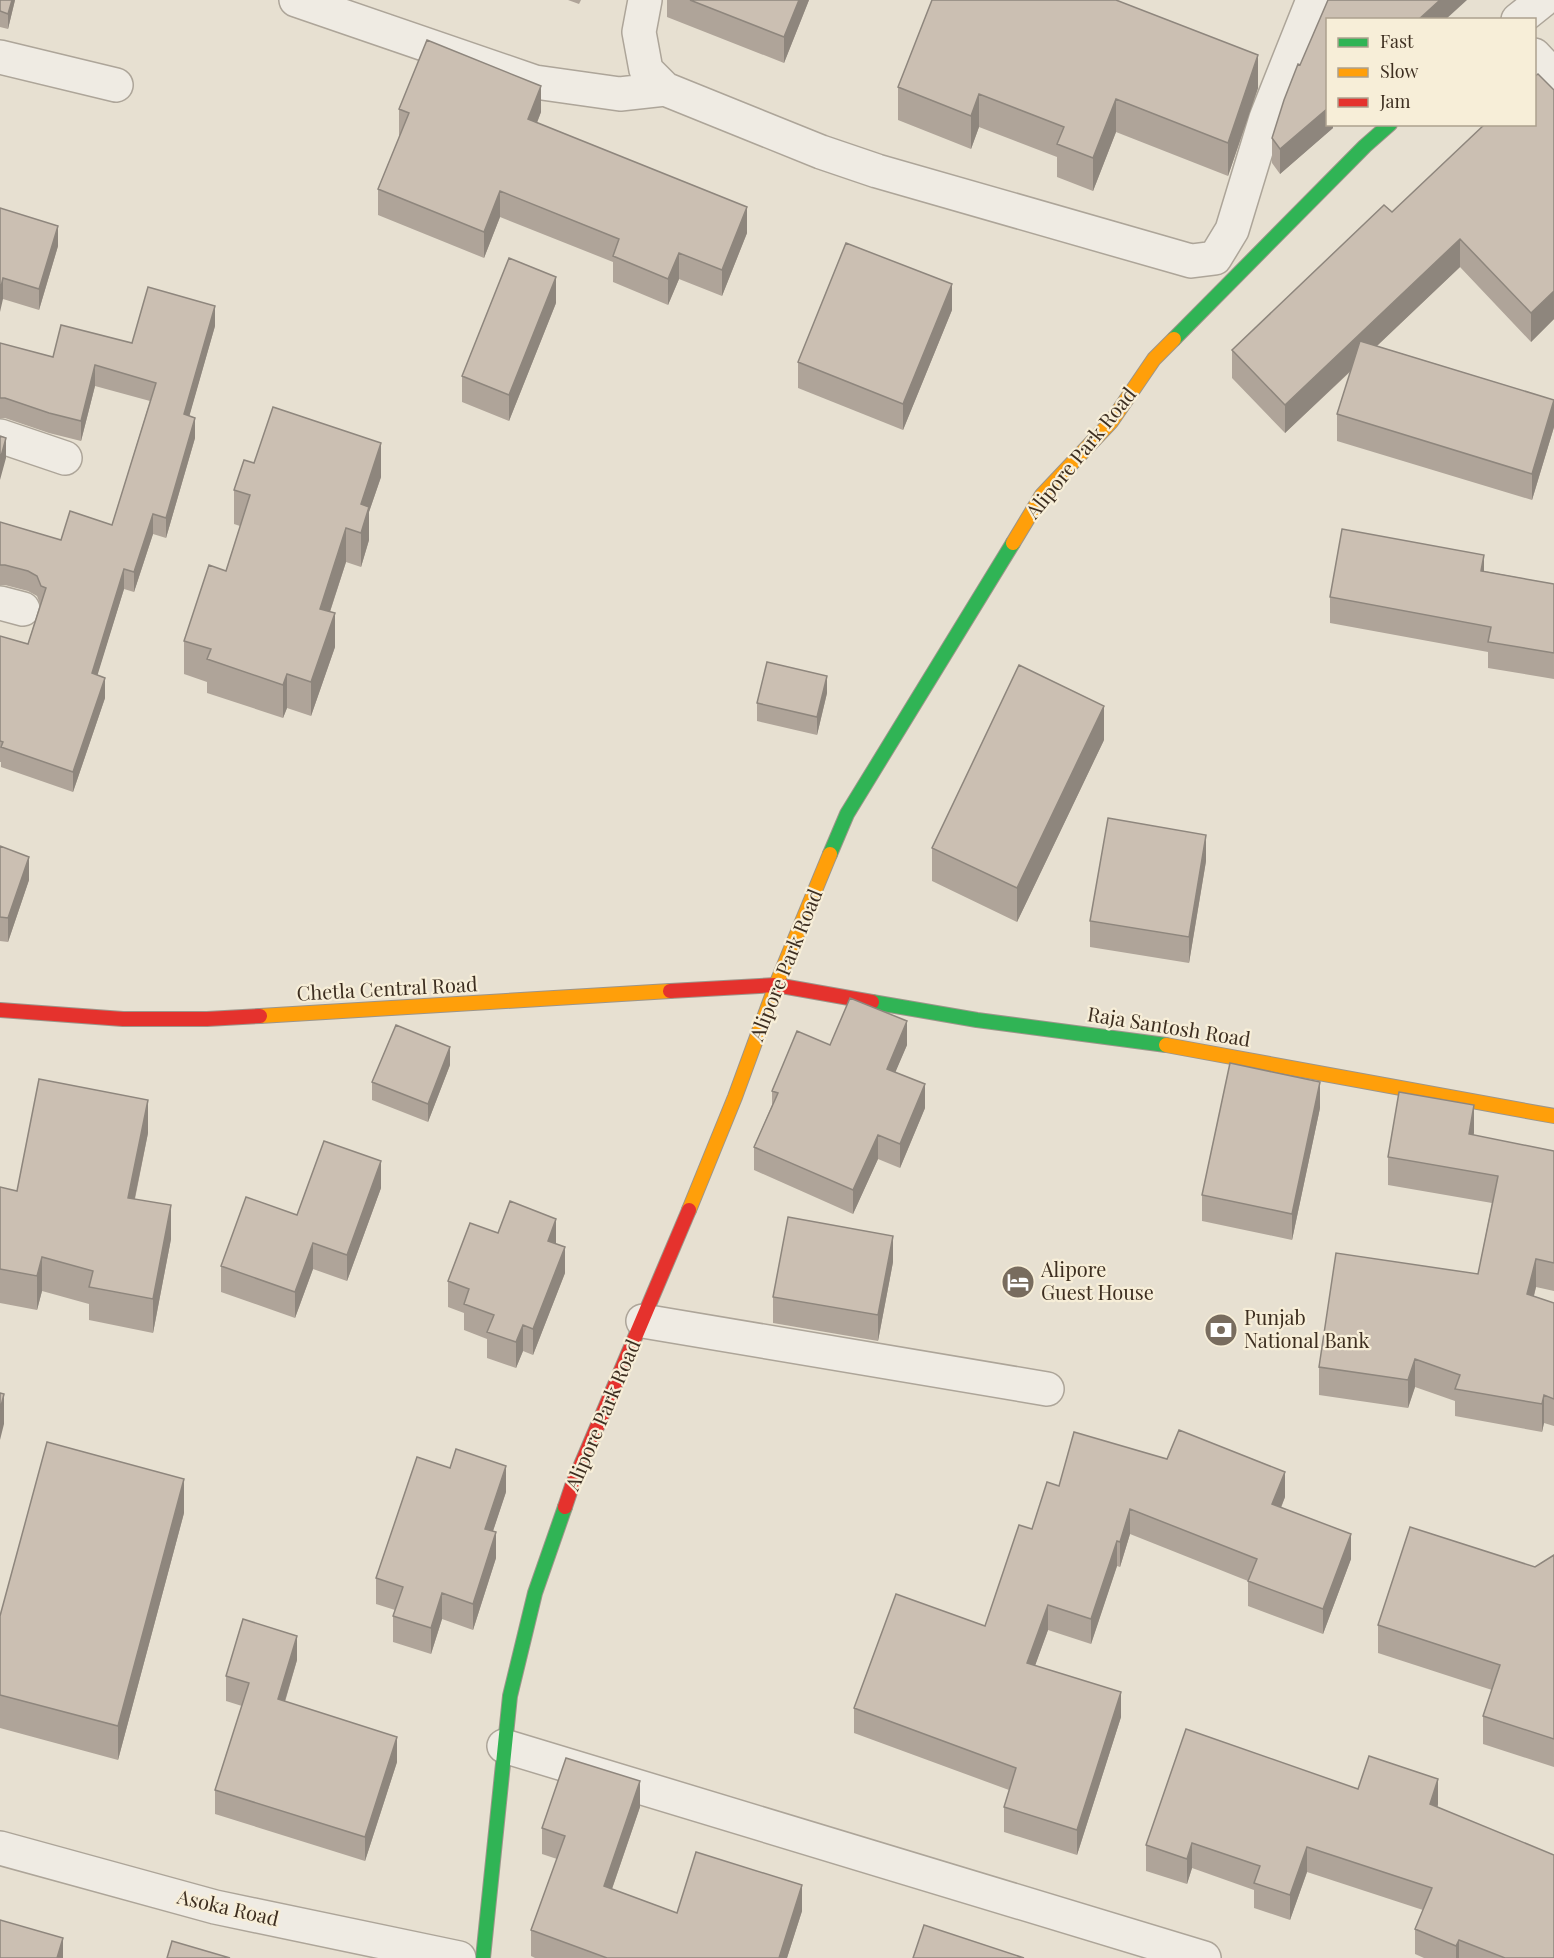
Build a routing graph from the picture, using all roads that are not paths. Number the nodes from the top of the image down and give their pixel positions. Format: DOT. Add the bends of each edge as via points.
graph roads {
  1 [pos="296,0"];
  2 [pos="645,0"];
  3 [pos="1313,0"];
  4 [pos="1543,0"];
  5 [pos="1520,18"];
  6 [pos="0,57"];
  7 [pos="1536,57"];
  8 [pos="1554,76"];
  9 [pos="116,85"];
  10 [pos="664,89"];
  11 [pos="1388,126"];
  12 [pos="0,436"];
  13 [pos="65,458"];
  14 [pos="776,985"];
  15 [pos="0,1010"];
  16 [pos="1554,1116"];
  17 [pos="643,1321"];
  18 [pos="1047,1389"];
  19 [pos="504,1746"];
  20 [pos="0,1848"];
  21 [pos="459,1958"];
  22 [pos="483,1958"];
  23 [pos="1204,1958"];
  1 -- 10 [label="street" via="535,82 620,94"];
  2 -- 10 [label="street" via="639,32 646,70"];
  3 -- 10 [label="street" via="1266,118 1232,230 1215,258 1191,261 877,171"];
  4 -- 5 [label="street"];
  6 -- 9 [label="street"];
  7 -- 8 [label="street"];
  11 -- 14 [label="street, Alipore Park Road" via="1154,359 1111,422 1042,495 847,814"];
  12 -- 13 [label="street"];
  14 -- 15 [label="street, Chetla Central Road" via="207,1019 123,1019"];
  14 -- 16 [label="street, Raja Santosh Road" via="977,1020 1155,1043"];
  14 -- 17 [label="street, Alipore Park Road" via="735,1097"];
  17 -- 18 [label="street"];
  17 -- 19 [label="street, Alipore Park Road" via="572,1486 535,1593 510,1696"];
  19 -- 22 [label="street, Alipore Park Road"];
  19 -- 23 [label="street"];
  20 -- 21 [label="street, Asoka Road" via="215,1907"];
}
